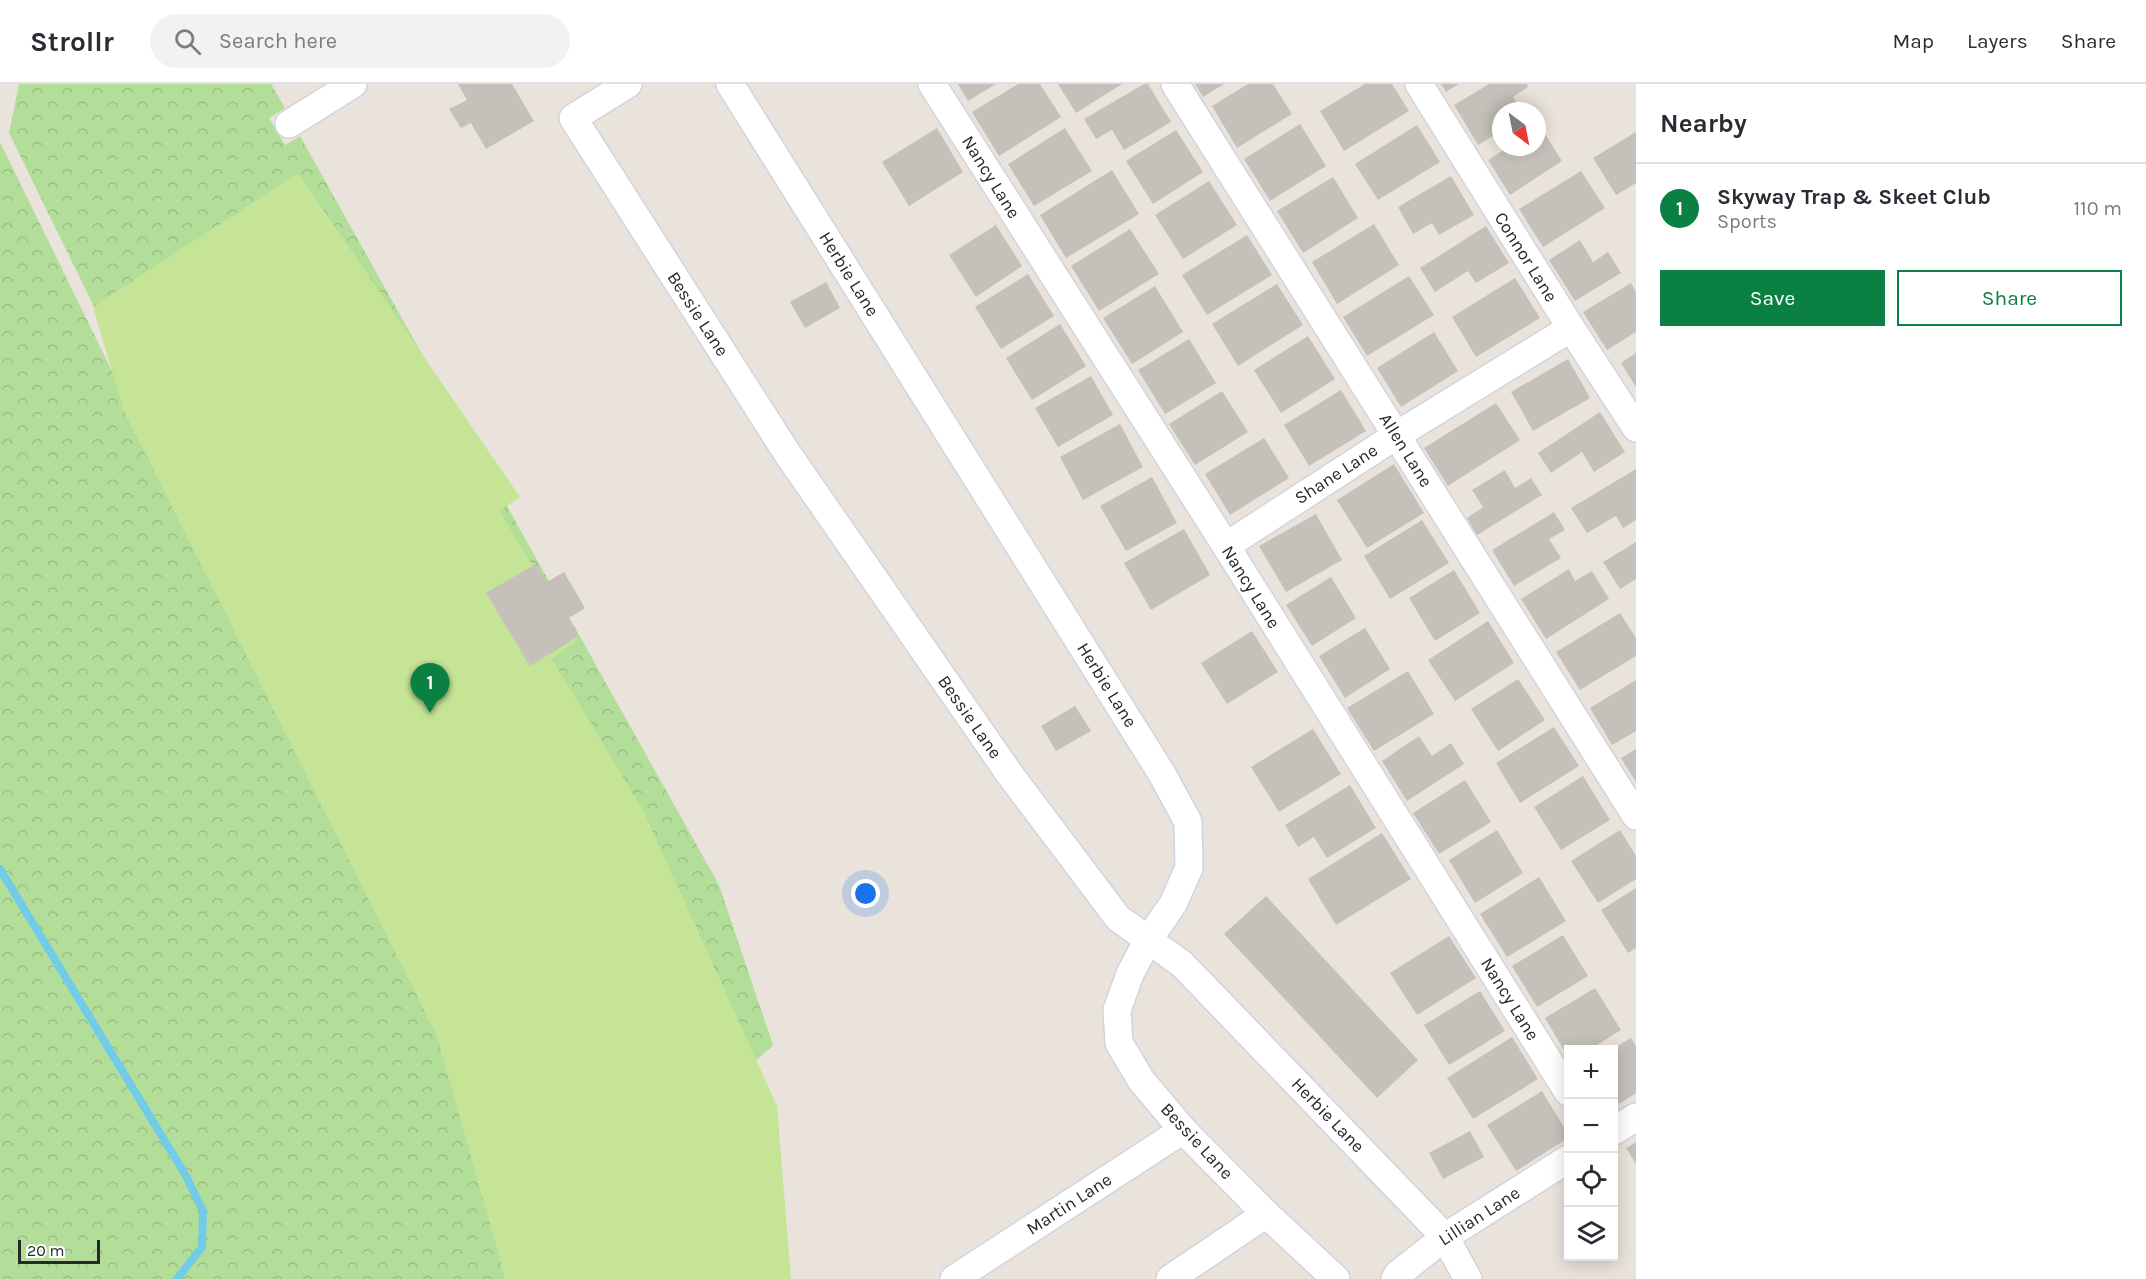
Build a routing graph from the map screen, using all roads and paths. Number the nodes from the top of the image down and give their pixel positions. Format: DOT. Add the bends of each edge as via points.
graph roads {
  1 [pos="353,84"];
  2 [pos="628,84"];
  3 [pos="730,84"];
  4 [pos="932,84"];
  5 [pos="1175,84"];
  6 [pos="1419,84"];
  7 [pos="289,124"];
  8 [pos="1570,328"];
  9 [pos="1636,428"];
  10 [pos="1397,435"];
  11 [pos="1226,546"];
  12 [pos="1636,816"];
  13 [pos="1148,940"];
  14 [pos="1564,1084"];
  15 [pos="1636,1117"];
  16 [pos="1618,1128"];
  17 [pos="1184,1130"];
  18 [pos="1564,1162"];
  19 [pos="1266,1214"];
  20 [pos="1445,1237"];
  21 [pos="954,1279"];
  22 [pos="1170,1279"];
  23 [pos="1336,1279"];
  24 [pos="1395,1279"];
  25 [pos="1468,1279"];
  1 -- 7 [label="street"];
  2 -- 13 [label="street, Bessie Lane" via="573,118 787,453 1011,776 1118,918"];
  3 -- 13 [label="street, Herbie Lane" via="1156,764 1188,822 1189,868 1173,904"];
  4 -- 11 [label="street, Nancy Lane"];
  5 -- 10 [label="street, Allen Lane"];
  6 -- 8 [label="street, Connor Lane"];
  8 -- 9 [label="street, Connor Lane"];
  8 -- 10 [label="street, Shane Lane"];
  10 -- 11 [label="street, Shane Lane"];
  10 -- 12 [label="street, Allen Lane"];
  11 -- 14 [label="street, Nancy Lane"];
  13 -- 17 [label="street, Bessie Lane" via="1117,1010 1119,1043 1141,1080"];
  13 -- 20 [label="street, Herbie Lane" via="1182,964"];
  15 -- 16 [label="street"];
  17 -- 19 [label="street, Bessie Lane"];
  17 -- 21 [label="street, Martin Lane"];
  18 -- 20 [label="street, Lillian Lane"];
  19 -- 22 [label="street"];
  19 -- 23 [label="street, Bessie Lane"];
  20 -- 24 [label="street, Lillian Lane"];
  20 -- 25 [label="street, Herbie Lane"];
}
